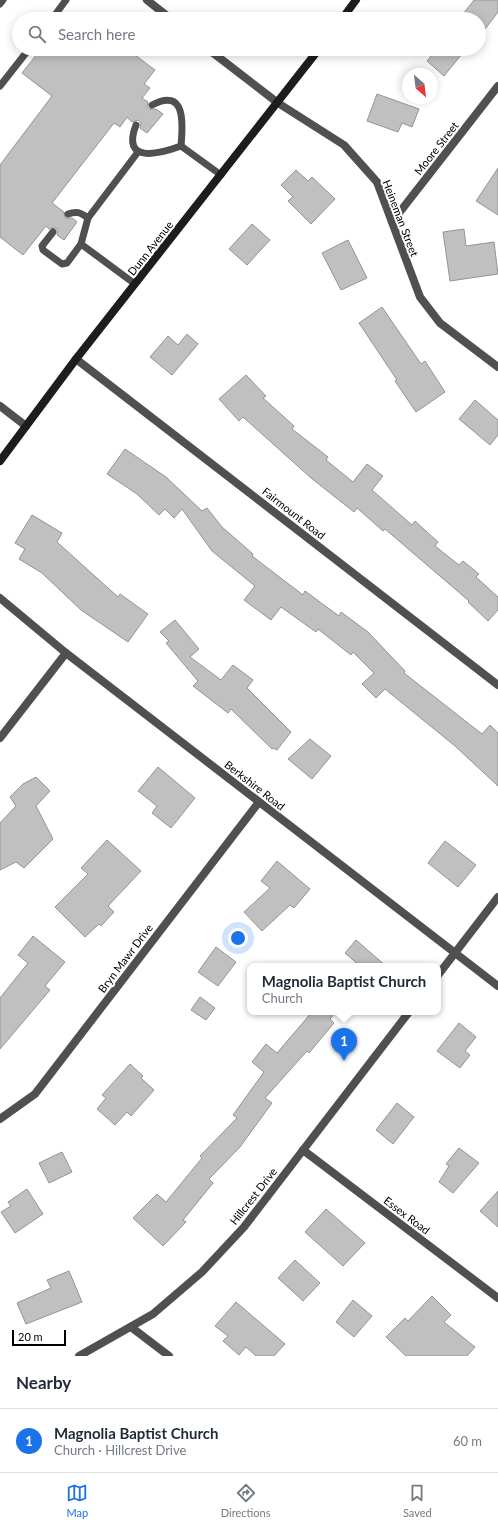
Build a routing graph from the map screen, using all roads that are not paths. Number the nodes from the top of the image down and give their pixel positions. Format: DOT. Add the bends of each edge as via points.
graph roads {
  1 [pos="3,0"];
  2 [pos="66,0"];
  3 [pos="147,0"];
  4 [pos="356,0"];
  5 [pos="0,4"];
  6 [pos="57,12"];
  7 [pos="162,12"];
  8 [pos="347,12"];
  9 [pos="24,56"];
  10 [pos="217,56"];
  11 [pos="314,56"];
  12 [pos="0,86"];
  13 [pos="498,86"];
  14 [pos="278,103"];
  15 [pos="152,105"];
  16 [pos="136,125"];
  17 [pos="181,146"];
  18 [pos="138,152"];
  19 [pos="221,175"];
  20 [pos="68,214"];
  21 [pos="88,218"];
  22 [pos="392,222"];
  23 [pos="53,232"];
  24 [pos="81,244"];
  25 [pos="135,284"];
  26 [pos="76,359"];
  27 [pos="498,367"];
  28 [pos="0,406"];
  29 [pos="26,426"];
  30 [pos="0,461"];
  31 [pos="0,598"];
  32 [pos="66,653"];
  33 [pos="498,685"];
  34 [pos="0,738"];
  35 [pos="259,802"];
  36 [pos="498,897"];
  37 [pos="455,953"];
  38 [pos="441,971"];
  39 [pos="498,986"];
  40 [pos="407,1015"];
  41 [pos="0,1119"];
  42 [pos="303,1150"];
  43 [pos="498,1298"];
  44 [pos="131,1327"];
  45 [pos="79,1356"];
  46 [pos="169,1356"];
  1 -- 5 [label="lane"];
  2 -- 6 [label="lane"];
  3 -- 7 [label="street"];
  4 -- 8 [label="main road"];
  9 -- 12 [label="lane"];
  10 -- 14 [label="street, Heineman Street"];
  11 -- 14 [label="main road, Dunn Avenue"];
  13 -- 22 [label="street, Moore Street"];
  14 -- 19 [label="main road, Dunn Avenue"];
  14 -- 22 [label="street, Heineman Street" via="344,145 377,182"];
  15 -- 17 [label="lane" via="166,99 178,106 183,126"];
  16 -- 18 [label="lane" via="132,134"];
  17 -- 18 [label="lane" via="160,153"];
  17 -- 19 [label="lane"];
  18 -- 21 [label="lane"];
  19 -- 25 [label="main road, Dunn Avenue"];
  20 -- 21 [label="lane" via="81,213"];
  21 -- 24 [label="lane"];
  22 -- 27 [label="street, Heineman Street" via="420,297 440,323"];
  23 -- 24 [label="lane" via="42,246 43,250 62,264 67,263"];
  24 -- 25 [label="lane"];
  25 -- 26 [label="main road, Dunn Avenue"];
  26 -- 29 [label="main road, Dunn Avenue"];
  26 -- 33 [label="street, Fairmount Road"];
  28 -- 29 [label="street"];
  29 -- 30 [label="main road, Dunn Avenue"];
  31 -- 32 [label="street, Berkshire Road"];
  32 -- 34 [label="street"];
  32 -- 35 [label="street, Berkshire Road"];
  35 -- 37 [label="street, Berkshire Road"];
  35 -- 41 [label="street, Bryn Mawr Drive" via="35,1094"];
  36 -- 37 [label="street"];
  37 -- 38 [label="street"];
  37 -- 39 [label="street, Berkshire Road"];
  40 -- 42 [label="street, Hillcrest Drive"];
  42 -- 43 [label="street, Essex Road"];
  42 -- 44 [label="street, Hillcrest Drive" via="244,1227 202,1272 153,1314"];
  44 -- 45 [label="street, Hillcrest Drive"];
  44 -- 46 [label="street"];
}
